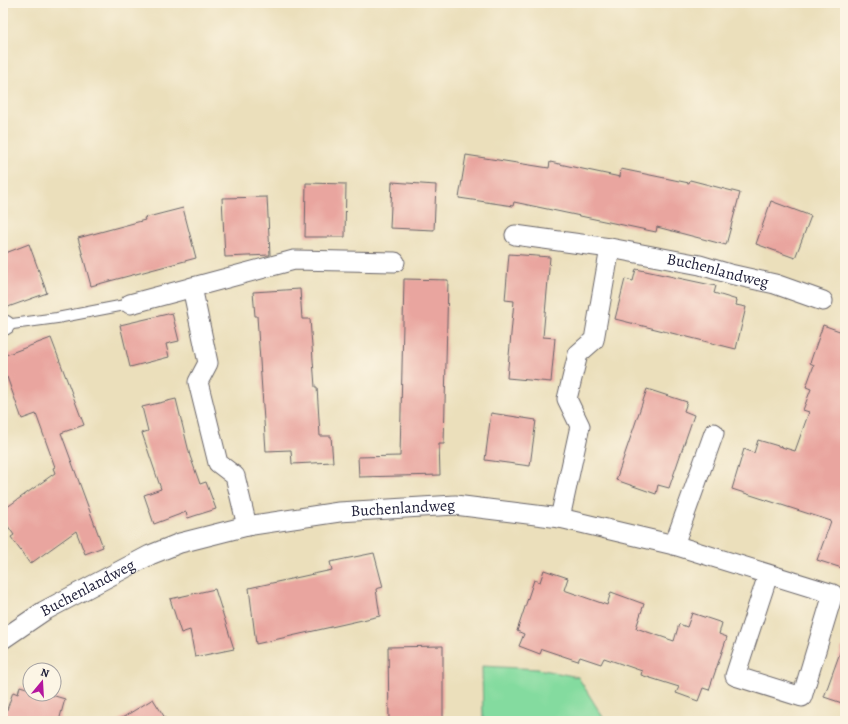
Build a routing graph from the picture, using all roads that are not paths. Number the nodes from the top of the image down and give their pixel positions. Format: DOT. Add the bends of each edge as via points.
graph roads {
  1 [pos="515,235"];
  2 [pos="610,248"];
  3 [pos="395,262"];
  4 [pos="192,287"];
  5 [pos="823,301"];
  6 [pos="130,304"];
  7 [pos="4,325"];
  8 [pos="714,433"];
  9 [pos="560,518"];
  10 [pos="247,526"];
  11 [pos="674,545"];
  12 [pos="768,575"];
  13 [pos="3,639"];
  1 -- 2 [label="street, Buchenlandweg"];
  2 -- 5 [label="street, Buchenlandweg" via="700,265 776,284"];
  2 -- 9 [label="street" via="594,340 578,354 567,399 580,426"];
  3 -- 4 [label="street" via="294,260"];
  4 -- 6 [label="street"];
  4 -- 10 [label="street" via="208,363 198,382 218,463 235,476"];
  6 -- 7 [label="lane"];
  8 -- 11 [label="street"];
  9 -- 10 [label="street, Buchenlandweg" via="455,505 339,512"];
  9 -- 11 [label="street, Buchenlandweg"];
  10 -- 13 [label="street, Buchenlandweg" via="180,542 44,611"];
  11 -- 12 [label="street, Buchenlandweg"];
  12 -- 12 [label="street, Buchenlandweg" via="833,594 802,697 735,676"];
}
